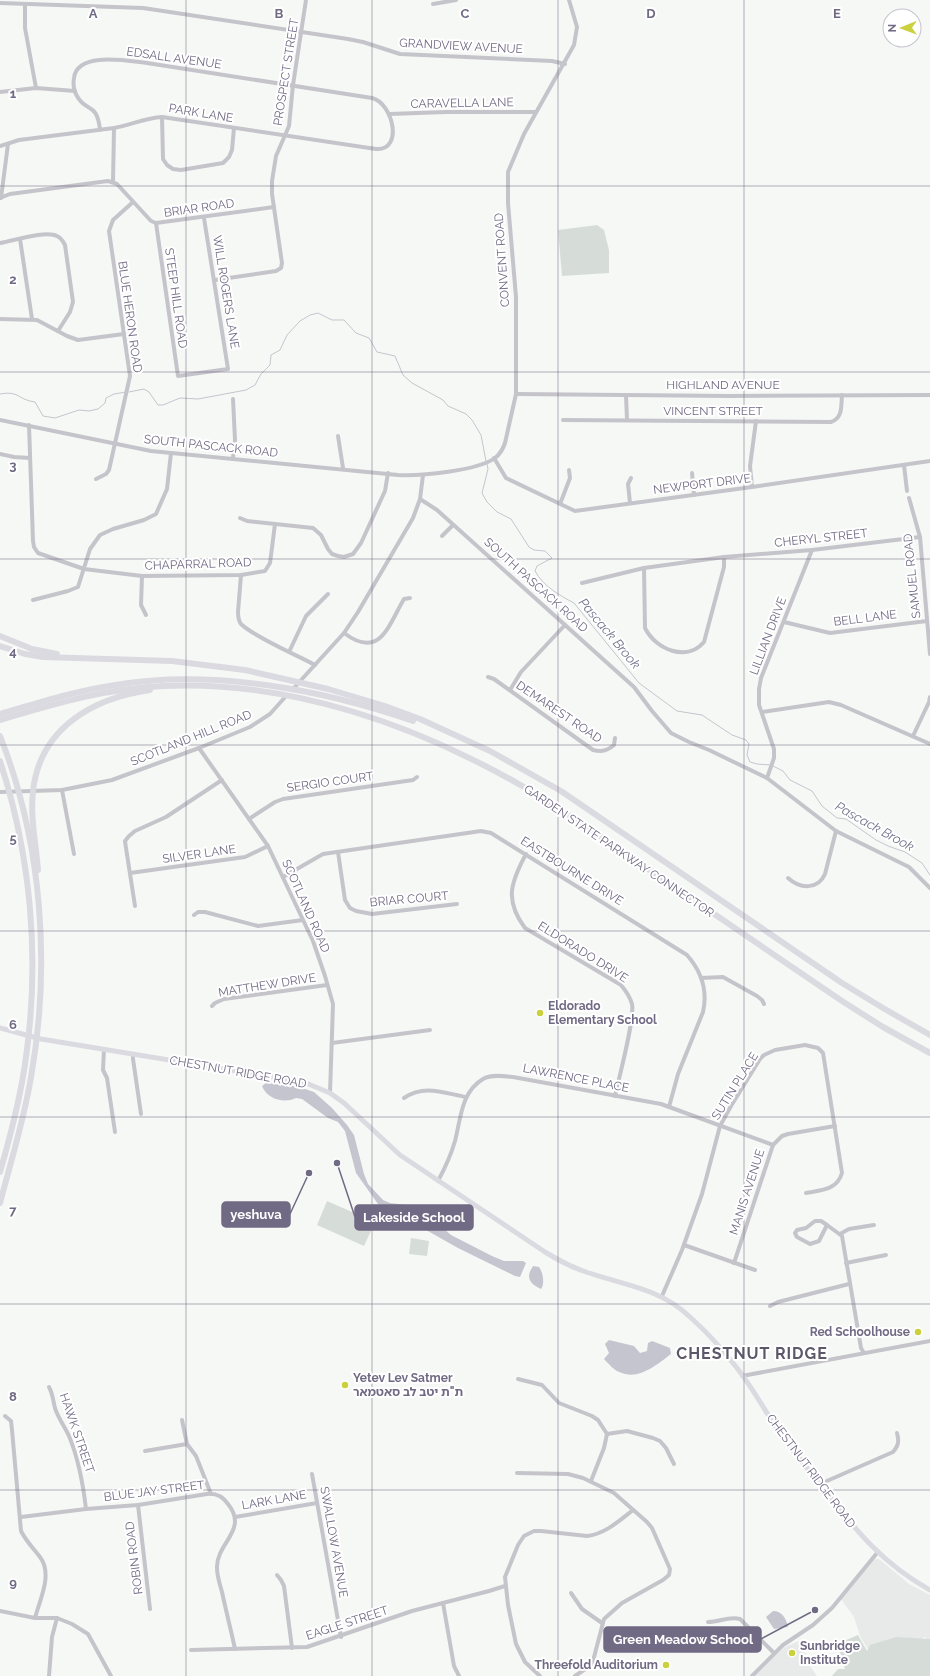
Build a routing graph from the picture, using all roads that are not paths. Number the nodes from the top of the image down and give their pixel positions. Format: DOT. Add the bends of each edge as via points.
graph roads {
  1 [pos="306,0"];
  2 [pos="456,0"];
  3 [pos="569,0"];
  4 [pos="0,3"];
  5 [pos="433,4"];
  6 [pos="25,5"];
  7 [pos="302,32"];
  8 [pos="565,64"];
  9 [pos="293,85"];
  10 [pos="36,88"];
  11 [pos="74,91"];
  12 [pos="0,92"];
  13 [pos="535,112"];
  14 [pos="389,114"];
  15 [pos="162,117"];
  16 [pos="114,128"];
  17 [pos="234,128"];
  18 [pos="100,130"];
  19 [pos="286,135"];
  20 [pos="8,144"];
  21 [pos="0,146"];
  22 [pos="113,182"];
  23 [pos="1,198"];
  24 [pos="133,202"];
  25 [pos="274,207"];
  26 [pos="204,218"];
  27 [pos="156,223"];
  28 [pos="20,239"];
  29 [pos="0,243"];
  30 [pos="215,280"];
  31 [pos="0,319"];
  32 [pos="32,319"];
  33 [pos="58,331"];
  34 [pos="124,334"];
  35 [pos="228,369"];
  36 [pos="516,394"];
  37 [pos="626,395"];
  38 [pos="842,395"];
  39 [pos="930,395"];
  40 [pos="233,398"];
  41 [pos="0,420"];
  42 [pos="563,420"];
  43 [pos="627,420"];
  44 [pos="756,421"];
  45 [pos="29,425"];
  46 [pos="338,436"];
  47 [pos="115,444"];
  48 [pos="171,453"];
  49 [pos="0,454"];
  50 [pos="30,458"];
  51 [pos="233,458"];
  52 [pos="493,459"];
  53 [pos="930,461"];
  54 [pos="904,465"];
  55 [pos="343,468"];
  56 [pos="569,470"];
  57 [pos="388,473"];
  58 [pos="692,473"];
  59 [pos="423,475"];
  60 [pos="631,478"];
  61 [pos="96,479"];
  62 [pos="752,487"];
  63 [pos="907,491"];
  64 [pos="694,495"];
  65 [pos="909,498"];
  66 [pos="420,499"];
  67 [pos="630,503"];
  68 [pos="560,504"];
  69 [pos="240,518"];
  70 [pos="276,524"];
  71 [pos="453,525"];
  72 [pos="442,536"];
  73 [pos="920,536"];
  74 [pos="812,550"];
  75 [pos="724,557"];
  76 [pos="644,568"];
  77 [pos="84,569"];
  78 [pos="241,575"];
  79 [pos="142,576"];
  80 [pos="582,583"];
  81 [pos="328,594"];
  82 [pos="410,598"];
  83 [pos="33,600"];
  84 [pos="146,614"];
  85 [pos="926,621"];
  86 [pos="784,622"];
  87 [pos="565,625"];
  88 [pos="344,633"];
  89 [pos="0,636"];
  90 [pos="0,646"];
  91 [pos="289,652"];
  92 [pos="930,654"];
  93 [pos="86,658"];
  94 [pos="315,665"];
  95 [pos="488,677"];
  96 [pos="214,686"];
  97 [pos="510,690"];
  98 [pos="930,697"];
  99 [pos="762,712"];
  100 [pos="0,714"];
  101 [pos="8,715"];
  102 [pos="0,720"];
  103 [pos="0,736"];
  104 [pos="913,736"];
  105 [pos="615,738"];
  106 [pos="471,742"];
  107 [pos="930,744"];
  108 [pos="199,748"];
  109 [pos="0,761"];
  110 [pos="417,778"];
  111 [pos="767,778"];
  112 [pos="222,780"];
  113 [pos="62,790"];
  114 [pos="0,792"];
  115 [pos="249,819"];
  116 [pos="836,831"];
  117 [pos="268,846"];
  118 [pos="338,852"];
  119 [pos="74,854"];
  120 [pos="526,854"];
  121 [pos="130,873"];
  122 [pos="283,877"];
  123 [pos="788,878"];
  124 [pos="930,888"];
  125 [pos="457,904"];
  126 [pos="135,906"];
  127 [pos="39,910"];
  128 [pos="194,915"];
  129 [pos="303,920"];
  130 [pos="701,978"];
  131 [pos="327,985"];
  132 [pos="764,1004"];
  133 [pos="212,1006"];
  134 [pos="0,1028"];
  135 [pos="430,1030"];
  136 [pos="930,1035"];
  137 [pos="332,1043"];
  138 [pos="104,1049"];
  139 [pos="930,1053"];
  140 [pos="134,1054"];
  141 [pos="330,1092"];
  142 [pos="615,1096"];
  143 [pos="466,1097"];
  144 [pos="404,1098"];
  145 [pos="669,1107"];
  146 [pos="141,1114"];
  147 [pos="720,1126"];
  148 [pos="835,1126"];
  149 [pos="115,1132"];
  150 [pos="773,1145"];
  151 [pos="0,1172"];
  152 [pos="438,1181"];
  153 [pos="806,1193"];
  154 [pos="0,1204"];
  155 [pos="827,1225"];
  156 [pos="874,1225"];
  157 [pos="840,1234"];
  158 [pos="684,1245"];
  159 [pos="886,1255"];
  160 [pos="734,1263"];
  161 [pos="846,1263"];
  162 [pos="755,1270"];
  163 [pos="849,1284"];
  164 [pos="662,1296"];
  165 [pos="770,1306"];
  166 [pos="930,1341"];
  167 [pos="864,1352"];
  168 [pos="742,1376"];
  169 [pos="518,1379"];
  170 [pos="49,1387"];
  171 [pos="5,1416"];
  172 [pos="182,1420"];
  173 [pos="897,1433"];
  174 [pos="607,1434"];
  175 [pos="187,1444"];
  176 [pos="145,1451"];
  177 [pos="674,1464"];
  178 [pos="312,1474"];
  179 [pos="517,1474"];
  180 [pos="591,1481"];
  181 [pos="820,1484"];
  182 [pos="211,1494"];
  183 [pos="317,1503"];
  184 [pos="138,1505"];
  185 [pos="86,1509"];
  186 [pos="633,1510"];
  187 [pos="21,1517"];
  188 [pos="235,1517"];
  189 [pos="877,1553"];
  190 [pos="277,1575"];
  191 [pos="505,1586"];
  192 [pos="930,1590"];
  193 [pos="571,1593"];
  194 [pos="443,1603"];
  195 [pos="150,1609"];
  196 [pos="0,1611"];
  197 [pos="35,1618"];
  198 [pos="57,1618"];
  199 [pos="708,1622"];
  200 [pos="602,1623"];
  201 [pos="341,1637"];
  202 [pos="292,1648"];
  203 [pos="235,1649"];
  204 [pos="191,1650"];
  205 [pos="774,1653"];
  206 [pos="49,1676"];
  207 [pos="111,1676"];
  208 [pos="459,1676"];
  209 [pos="540,1676"];
  210 [pos="575,1676"];
  211 [pos="752,1676"];
  1 -- 7 [label="street, PROSPECT STREET"];
  2 -- 5 [label="street"];
  3 -- 8 [label="street, CONVENT ROAD" via="577,27 577,37"];
  4 -- 6 [label="street, GRANDVIEW AVENUE"];
  6 -- 7 [label="street, GRANDVIEW AVENUE" via="143,8"];
  6 -- 10 [label="street" via="25,28"];
  7 -- 8 [label="street, GRANDVIEW AVENUE" via="363,42 400,54 552,61"];
  7 -- 9 [label="street, PROSPECT STREET"];
  8 -- 13 [label="street, CONVENT ROAD"];
  9 -- 11 [label="street, EDSALL AVENUE" via="136,62 92,60 77,67"];
  9 -- 14 [label="street" via="378,99"];
  9 -- 19 [label="street, PROSPECT STREET"];
  10 -- 11 [label="street"];
  10 -- 12 [label="street"];
  11 -- 18 [label="street" via="81,102 98,115"];
  13 -- 14 [label="street, CARAVELLA LANE"];
  13 -- 36 [label="street, CONVENT ROAD" via="512,159 507,186 516,297"];
  14 -- 19 [label="street, PARK LANE" via="392,140 390,145 381,150"];
  15 -- 16 [label="street, PARK LANE" via="144,119"];
  15 -- 17 [label="street, PARK LANE"];
  15 -- 17 [label="street" via="163,159 173,169 223,164 232,150"];
  16 -- 18 [label="street, PARK LANE"];
  16 -- 22 [label="street"];
  17 -- 19 [label="street, PARK LANE"];
  18 -- 20 [label="street, PARK LANE" via="19,140"];
  19 -- 25 [label="street, PROSPECT STREET" via="273,169"];
  20 -- 21 [label="street, PARK LANE"];
  20 -- 23 [label="street"];
  22 -- 23 [label="street" via="10,194"];
  22 -- 24 [label="street, BRIAR ROAD"];
  24 -- 27 [label="street, BRIAR ROAD"];
  24 -- 34 [label="street, BLUE HERON ROAD" via="113,220 109,231"];
  25 -- 26 [label="street, BRIAR ROAD"];
  25 -- 30 [label="street, PROSPECT STREET" via="281,268 276,271"];
  26 -- 27 [label="street, BRIAR ROAD"];
  26 -- 30 [label="street, WILL ROGERS LANE"];
  27 -- 35 [label="street, STEEP HILL ROAD" via="178,376"];
  28 -- 29 [label="street"];
  28 -- 32 [label="street"];
  28 -- 33 [label="street" via="53,234 63,240 73,302"];
  30 -- 35 [label="street, WILL ROGERS LANE"];
  31 -- 32 [label="street"];
  32 -- 33 [label="street"];
  33 -- 34 [label="street" via="78,340"];
  34 -- 47 [label="street, BLUE HERON ROAD" via="130,376"];
  36 -- 37 [label="street, HIGHLAND AVENUE"];
  36 -- 52 [label="street, CONVENT ROAD" via="505,443"];
  37 -- 38 [label="street, HIGHLAND AVENUE"];
  37 -- 43 [label="street"];
  38 -- 39 [label="street, HIGHLAND AVENUE"];
  38 -- 44 [label="street, VINCENT STREET" via="841,414 831,422"];
  40 -- 51 [label="street"];
  41 -- 45 [label="street, SOUTH PASCACK ROAD"];
  42 -- 43 [label="street, VINCENT STREET"];
  43 -- 44 [label="street, VINCENT STREET"];
  44 -- 62 [label="street" via="750,466"];
  45 -- 47 [label="street, SOUTH PASCACK ROAD"];
  45 -- 50 [label="street, CHAPARRAL ROAD"];
  46 -- 55 [label="street"];
  47 -- 48 [label="street, SOUTH PASCACK ROAD"];
  47 -- 61 [label="street, BLUE HERON ROAD" via="109,470"];
  48 -- 51 [label="street, SOUTH PASCACK ROAD"];
  48 -- 77 [label="street" via="167,489 156,514 100,535 90,549"];
  49 -- 50 [label="street" via="14,458"];
  50 -- 77 [label="street, CHAPARRAL ROAD" via="34,547 38,553"];
  51 -- 55 [label="street, SOUTH PASCACK ROAD"];
  52 -- 59 [label="street" via="480,465"];
  52 -- 68 [label="street, NEWPORT DRIVE" via="506,478"];
  53 -- 54 [label="street, NEWPORT DRIVE"];
  54 -- 62 [label="street, NEWPORT DRIVE"];
  54 -- 63 [label="street"];
  55 -- 57 [label="street, SOUTH PASCACK ROAD"];
  56 -- 68 [label="street" via="570,478"];
  57 -- 59 [label="street, SOUTH PASCACK ROAD"];
  57 -- 70 [label="street" via="385,491 361,543 353,554 332,554 318,531 313,528"];
  58 -- 64 [label="street"];
  59 -- 66 [label="street, SCOTLAND HILL ROAD"];
  60 -- 67 [label="street" via="628,484"];
  62 -- 64 [label="street, NEWPORT DRIVE"];
  64 -- 67 [label="street, NEWPORT DRIVE"];
  65 -- 73 [label="street, SAMUEL ROAD"];
  66 -- 71 [label="street, SOUTH PASCACK ROAD"];
  66 -- 88 [label="street, SCOTLAND HILL ROAD" via="403,537"];
  67 -- 68 [label="street, NEWPORT DRIVE" via="575,510"];
  69 -- 70 [label="street"];
  70 -- 78 [label="street, CHAPARRAL ROAD" via="270,563 265,571"];
  71 -- 72 [label="street"];
  71 -- 87 [label="street, SOUTH PASCACK ROAD"];
  73 -- 74 [label="street, CHERYL STREET"];
  73 -- 85 [label="street, SAMUEL ROAD"];
  74 -- 75 [label="street, CHERYL STREET"];
  74 -- 86 [label="street, LILLIAN DRIVE"];
  75 -- 76 [label="street, CHERYL STREET"];
  75 -- 76 [label="street" via="724,567 704,642 700,647 686,653 663,648 649,635 646,628"];
  76 -- 80 [label="street, CHERYL STREET"];
  77 -- 79 [label="street, CHAPARRAL ROAD"];
  77 -- 83 [label="street" via="78,587"];
  78 -- 79 [label="street, CHAPARRAL ROAD"];
  78 -- 91 [label="street" via="238,617 241,623"];
  79 -- 84 [label="street" via="141,605"];
  81 -- 91 [label="street" via="306,616"];
  82 -- 88 [label="street" via="404,599 384,635 375,641 359,643"];
  85 -- 86 [label="street, BELL LANE" via="830,633"];
  85 -- 92 [label="street, SAMUEL ROAD"];
  86 -- 99 [label="street, LILLIAN DRIVE" via="761,678 759,704"];
  87 -- 97 [label="street" via="521,672"];
  87 -- 111 [label="street, SOUTH PASCACK ROAD" via="634,687 671,733"];
  88 -- 94 [label="street, SCOTLAND HILL ROAD"];
  89 -- 93 [label="highway" via="38,651"];
  90 -- 93 [label="highway" via="37,656"];
  91 -- 94 [label="street"];
  93 -- 106 [label="highway" via="184,662 269,675 385,706"];
  94 -- 108 [label="street, SCOTLAND HILL ROAD" via="262,720"];
  95 -- 97 [label="street, DEMAREST ROAD"];
  96 -- 101 [label="highway" via="116,690"];
  96 -- 127 [label="highway" via="153,690 111,699 80,714 55,737 40,764 33,792"];
  96 -- 139 [label="highway, GARDEN STATE PARKWAY CONNECTOR" via="285,696 357,713 425,738 491,769 565,812 852,1008"];
  97 -- 105 [label="street, DEMAREST ROAD" via="594,750 608,750 614,745"];
  98 -- 104 [label="street"];
  99 -- 104 [label="street" via="829,702"];
  99 -- 111 [label="street, LILLIAN DRIVE" via="774,749 773,762"];
  100 -- 101 [label="highway"];
  101 -- 102 [label="highway"];
  101 -- 106 [label="highway" via="80,691 116,684 214,680 275,687 335,699 394,715"];
  103 -- 127 [label="highway" via="25,820 34,864"];
  104 -- 107 [label="street"];
  106 -- 136 [label="highway, GARDEN STATE PARKWAY CONNECTOR" via="566,794 842,982"];
  108 -- 112 [label="street, SCOTLAND ROAD"];
  108 -- 113 [label="street, SCOTLAND HILL ROAD" via="111,780"];
  109 -- 151 [label="highway" via="20,836 29,896 32,956 28,1042 19,1096"];
  110 -- 115 [label="street, SERGIO COURT" via="283,799"];
  111 -- 116 [label="street, SOUTH PASCACK ROAD"];
  112 -- 115 [label="street, SCOTLAND ROAD"];
  112 -- 121 [label="street" via="166,817 135,830 129,836 126,848"];
  113 -- 114 [label="street, SCOTLAND HILL ROAD"];
  113 -- 119 [label="street"];
  115 -- 117 [label="street, SCOTLAND ROAD"];
  116 -- 123 [label="street" via="826,874 822,880 816,885 801,886"];
  116 -- 124 [label="street, SOUTH PASCACK ROAD" via="909,867"];
  117 -- 121 [label="street, SILVER LANE" via="245,858"];
  117 -- 122 [label="street, SCOTLAND ROAD"];
  118 -- 120 [label="street, EASTBOURNE DRIVE" via="481,831 491,833"];
  118 -- 122 [label="street, EASTBOURNE DRIVE" via="323,854"];
  118 -- 125 [label="street, BRIAR COURT" via="345,900 350,908 356,911 372,914"];
  120 -- 130 [label="street, EASTBOURNE DRIVE" via="687,955"];
  120 -- 142 [label="street, ELDORADO DRIVE" via="512,887 514,907 521,922 526,928 626,990 630,999 632,1014"];
  121 -- 126 [label="street"];
  122 -- 129 [label="street, SCOTLAND ROAD"];
  127 -- 154 [label="highway" via="41,956 36,1045 26,1104"];
  128 -- 129 [label="street" via="205,912 258,926"];
  129 -- 131 [label="street, SCOTLAND ROAD"];
  130 -- 132 [label="street" via="723,977 757,996"];
  130 -- 145 [label="street, EASTBOURNE DRIVE" via="705,989 705,1004 678,1074"];
  131 -- 133 [label="street, MATTHEW DRIVE" via="224,999"];
  131 -- 137 [label="street, SCOTLAND ROAD" via="332,1004"];
  134 -- 138 [label="main road, CHESTNUT RIDGE ROAD" via="41,1040"];
  135 -- 137 [label="street"];
  137 -- 141 [label="street, SCOTLAND ROAD"];
  138 -- 140 [label="main road, CHESTNUT RIDGE ROAD"];
  138 -- 149 [label="street" via="103,1070 107,1078"];
  140 -- 141 [label="main road, CHESTNUT RIDGE ROAD" via="291,1080"];
  140 -- 146 [label="street"];
  141 -- 152 [label="main road, CHESTNUT RIDGE ROAD" via="400,1155"];
  142 -- 143 [label="street, LAWRENCE PLACE" via="498,1076 484,1078 472,1087"];
  142 -- 145 [label="street, LAWRENCE PLACE"];
  143 -- 144 [label="street" via="427,1090 412,1093"];
  143 -- 152 [label="street, LAWRENCE PLACE" via="450,1156"];
  145 -- 147 [label="street, LAWRENCE PLACE"];
  147 -- 148 [label="street, SUTIN PLACE" via="730,1106 764,1055 775,1050 805,1045 818,1048 823,1053"];
  147 -- 150 [label="street, LAWRENCE PLACE"];
  147 -- 158 [label="street, SUTIN PLACE" via="702,1194"];
  148 -- 150 [label="street, MANIS AVENUE" via="788,1134"];
  148 -- 153 [label="street, SUTIN PLACE" via="842,1168 841,1178 834,1187"];
  150 -- 160 [label="street, MANIS AVENUE"];
  152 -- 164 [label="main road, CHESTNUT RIDGE ROAD" via="558,1259 584,1271"];
  155 -- 155 [label="street" via="816,1220 806,1228 797,1230 795,1235 807,1243 814,1243 820,1239"];
  155 -- 157 [label="street"];
  156 -- 157 [label="street" via="849,1229"];
  157 -- 161 [label="street"];
  158 -- 160 [label="street"];
  158 -- 164 [label="street, SUTIN PLACE"];
  159 -- 161 [label="street"];
  160 -- 162 [label="street"];
  161 -- 163 [label="street"];
  163 -- 165 [label="street"];
  163 -- 167 [label="street" via="861,1348"];
  164 -- 168 [label="main road, CHESTNUT RIDGE ROAD" via="690,1317 720,1348"];
  166 -- 167 [label="street"];
  167 -- 168 [label="street"];
  168 -- 181 [label="main road, CHESTNUT RIDGE ROAD" via="788,1444"];
  169 -- 174 [label="street" via="542,1385 559,1403 598,1420"];
  170 -- 185 [label="street, HAWK STREET" via="55,1408 79,1463"];
  171 -- 187 [label="street" via="11,1421"];
  172 -- 175 [label="street"];
  173 -- 181 [label="street" via="899,1442 893,1452"];
  174 -- 177 [label="street" via="627,1431 660,1441"];
  174 -- 180 [label="street"];
  175 -- 176 [label="street"];
  175 -- 182 [label="street" via="196,1456"];
  178 -- 183 [label="street, SWALLOW AVENUE"];
  179 -- 180 [label="street" via="568,1474"];
  180 -- 186 [label="street" via="614,1493"];
  181 -- 189 [label="main road, CHESTNUT RIDGE ROAD"];
  182 -- 184 [label="street, BLUE JAY STREET"];
  182 -- 188 [label="street, BLUE JAY STREET" via="226,1501"];
  183 -- 188 [label="street, LARK LANE"];
  183 -- 201 [label="street, SWALLOW AVENUE"];
  184 -- 185 [label="street, BLUE JAY STREET"];
  184 -- 195 [label="street, ROBIN ROAD"];
  185 -- 187 [label="street, BLUE JAY STREET"];
  186 -- 191 [label="street" via="611,1527 595,1535 534,1531 524,1536 505,1577"];
  186 -- 200 [label="street" via="652,1528 670,1569 669,1575 611,1611"];
  187 -- 197 [label="street" via="21,1531 40,1557 46,1572"];
  188 -- 203 [label="street" via="234,1531 219,1555 217,1569"];
  189 -- 192 [label="main road, CHESTNUT RIDGE ROAD"];
  189 -- 205 [label="street" via="832,1608 813,1626"];
  190 -- 202 [label="street" via="284,1586"];
  191 -- 194 [label="street, EAGLE STREET"];
  191 -- 209 [label="street" via="516,1644 525,1662"];
  193 -- 200 [label="street" via="582,1609"];
  194 -- 201 [label="street, EAGLE STREET" via="412,1611"];
  194 -- 208 [label="street" via="454,1666"];
  196 -- 197 [label="street"];
  197 -- 198 [label="street"];
  198 -- 206 [label="street" via="52,1637"];
  198 -- 207 [label="street" via="88,1634"];
  199 -- 205 [label="street" via="734,1617 740,1619"];
  200 -- 210 [label="street" via="593,1661"];
  201 -- 202 [label="street, EAGLE STREET" via="307,1647"];
  202 -- 203 [label="street, EAGLE STREET"];
  203 -- 204 [label="street, EAGLE STREET"];
  205 -- 211 [label="street"];
}
